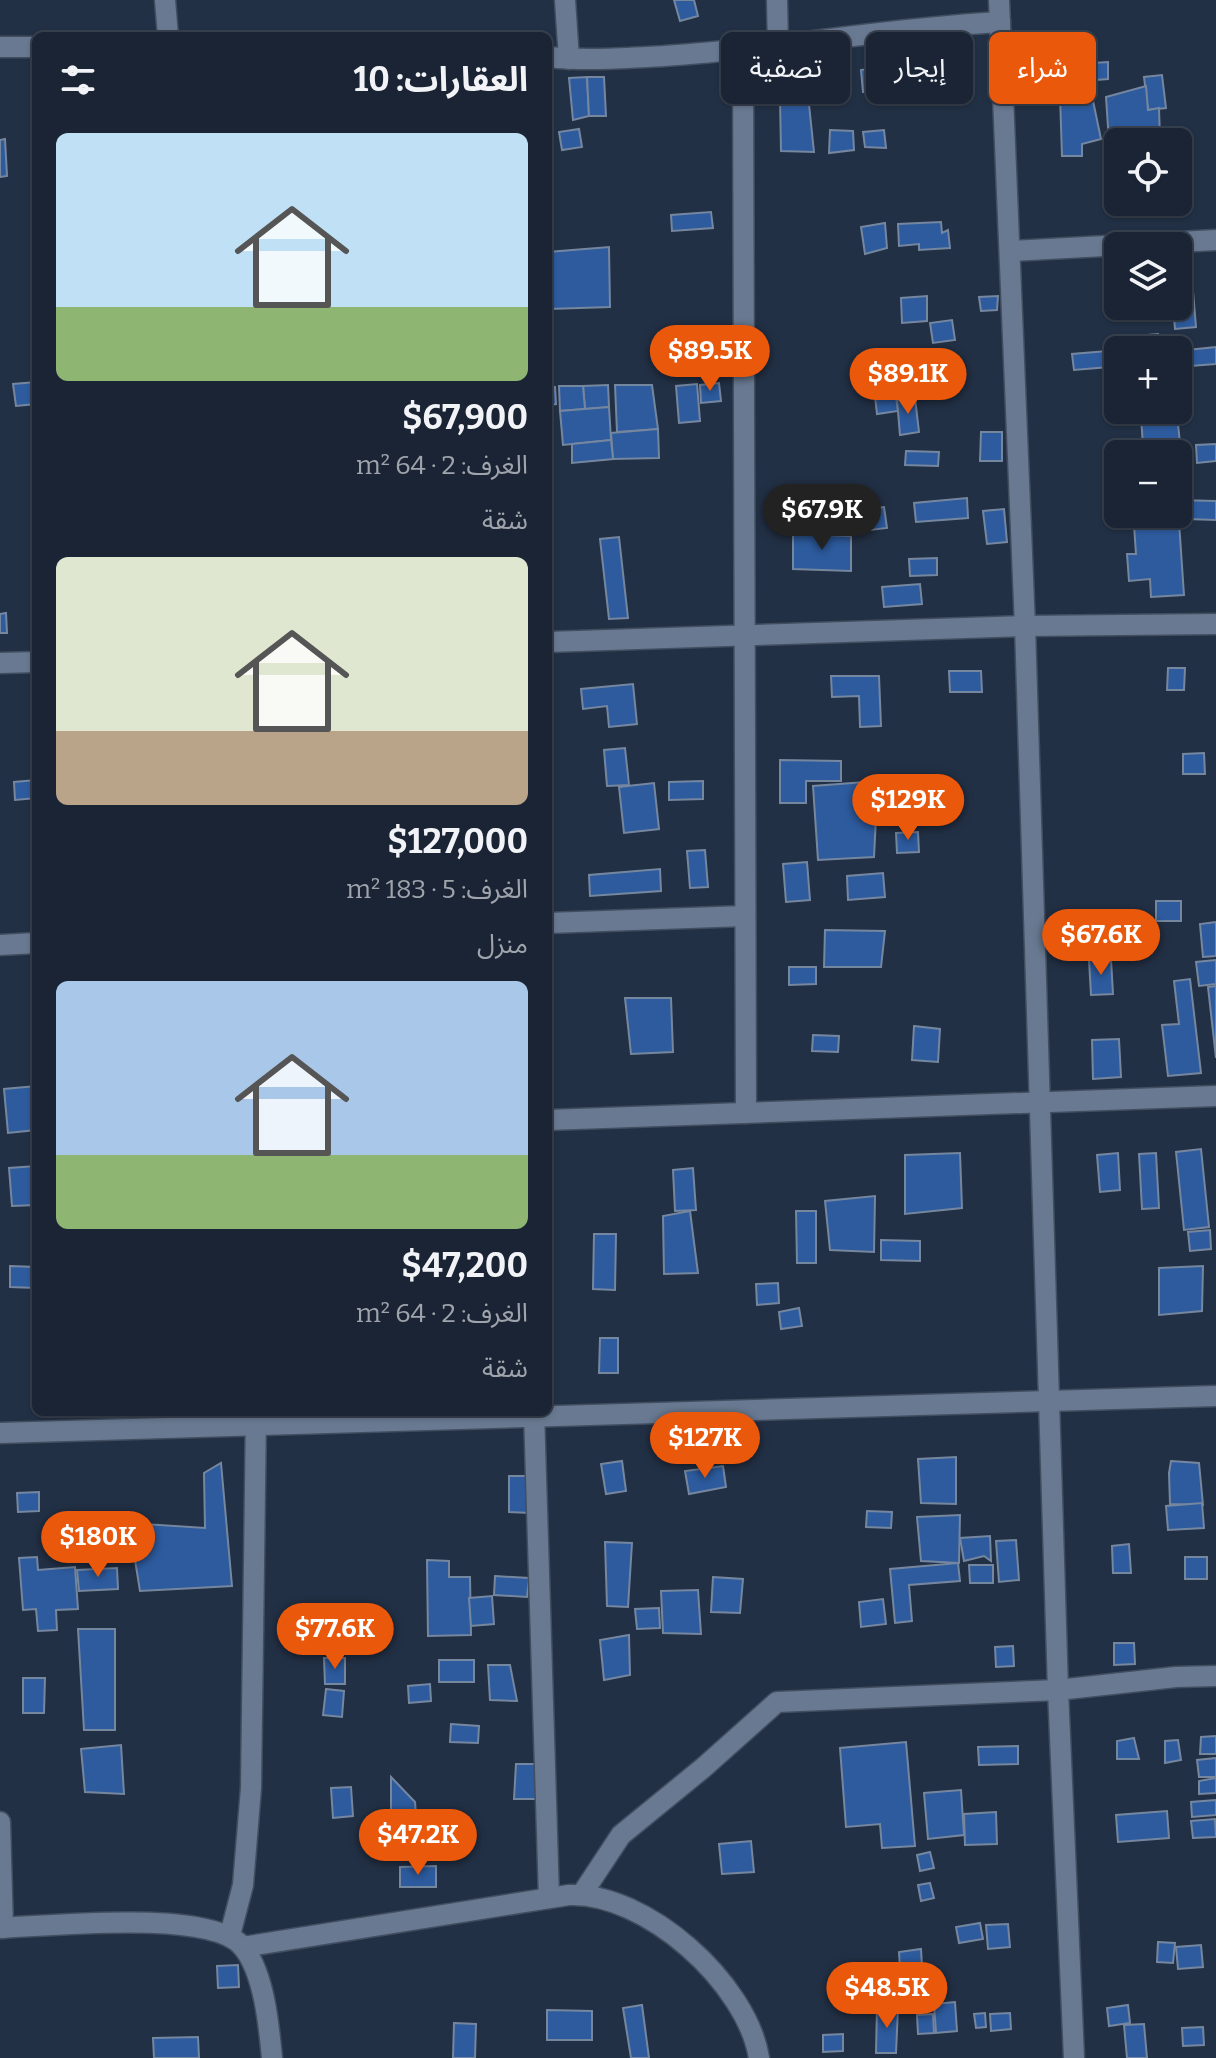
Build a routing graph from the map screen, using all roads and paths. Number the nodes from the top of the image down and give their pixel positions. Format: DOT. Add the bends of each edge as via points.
graph roads {
  1 [pos="165,0"];
  2 [pos="565,0"];
  3 [pos="777,0"];
  4 [pos="999,0"];
  5 [pos="1000,22"];
  6 [pos="168,32"];
  7 [pos="778,32"];
  8 [pos="850,37"];
  9 [pos="0,47"];
  10 [pos="32,47"];
  11 [pos="721,52"];
  12 [pos="552,57"];
  13 [pos="569,59"];
  14 [pos="743,104"];
  15 [pos="1216,240"];
  16 [pos="1010,251"];
  17 [pos="1216,624"];
  18 [pos="1025,626"];
  19 [pos="743,635"];
  20 [pos="552,642"];
  21 [pos="32,662"];
  22 [pos="0,663"];
  23 [pos="745,916"];
  24 [pos="552,923"];
  25 [pos="32,943"];
  26 [pos="0,945"];
  27 [pos="1216,1096"];
  28 [pos="1042,1104"];
  29 [pos="746,1113"];
  30 [pos="552,1120"];
  31 [pos="1216,1396"];
  32 [pos="1050,1402"];
  33 [pos="552,1414"];
  34 [pos="423,1416"];
  35 [pos="534,1416"];
  36 [pos="256,1419"];
  37 [pos="0,1433"];
  38 [pos="1206,1676"];
  39 [pos="1058,1690"];
  40 [pos="1216,1690"];
  41 [pos="0,1822"];
  42 [pos="582,1894"];
  43 [pos="549,1898"];
  44 [pos="1,1928"];
  45 [pos="237,1941"];
  46 [pos="272,2058"];
  47 [pos="759,2058"];
  48 [pos="1074,2058"];
  1 -- 6 [label="street"];
  2 -- 13 [label="street"];
  3 -- 7 [label="street"];
  4 -- 5 [label="street"];
  5 -- 8 [label="street"];
  5 -- 16 [label="street"];
  9 -- 10 [label="street"];
  11 -- 13 [label="street"];
  12 -- 13 [label="street"];
  14 -- 19 [label="street"];
  15 -- 16 [label="street"];
  16 -- 18 [label="street"];
  17 -- 18 [label="street"];
  18 -- 19 [label="street"];
  18 -- 28 [label="street"];
  19 -- 20 [label="street"];
  19 -- 23 [label="street"];
  21 -- 22 [label="street"];
  23 -- 24 [label="street"];
  23 -- 29 [label="street"];
  25 -- 26 [label="street"];
  27 -- 28 [label="street"];
  28 -- 29 [label="street"];
  28 -- 32 [label="street"];
  29 -- 30 [label="street"];
  31 -- 32 [label="street"];
  32 -- 33 [label="street"];
  32 -- 39 [label="street"];
  34 -- 36 [label="street"];
  35 -- 43 [label="street"];
  36 -- 37 [label="street"];
  36 -- 45 [label="street" via="251,1788"];
  38 -- 39 [label="street"];
  38 -- 40 [label="street"];
  39 -- 42 [label="street" via="777,1702 621,1835"];
  39 -- 48 [label="street"];
  41 -- 44 [label="street"];
  42 -- 43 [label="street"];
  42 -- 47 [label="street" via="621,1904 681,1942 719,1976 753,2029"];
  43 -- 45 [label="street"];
  44 -- 45 [label="street" via="128,1922 191,1926"];
  45 -- 46 [label="street" via="253,1965 262,1995"];
}
